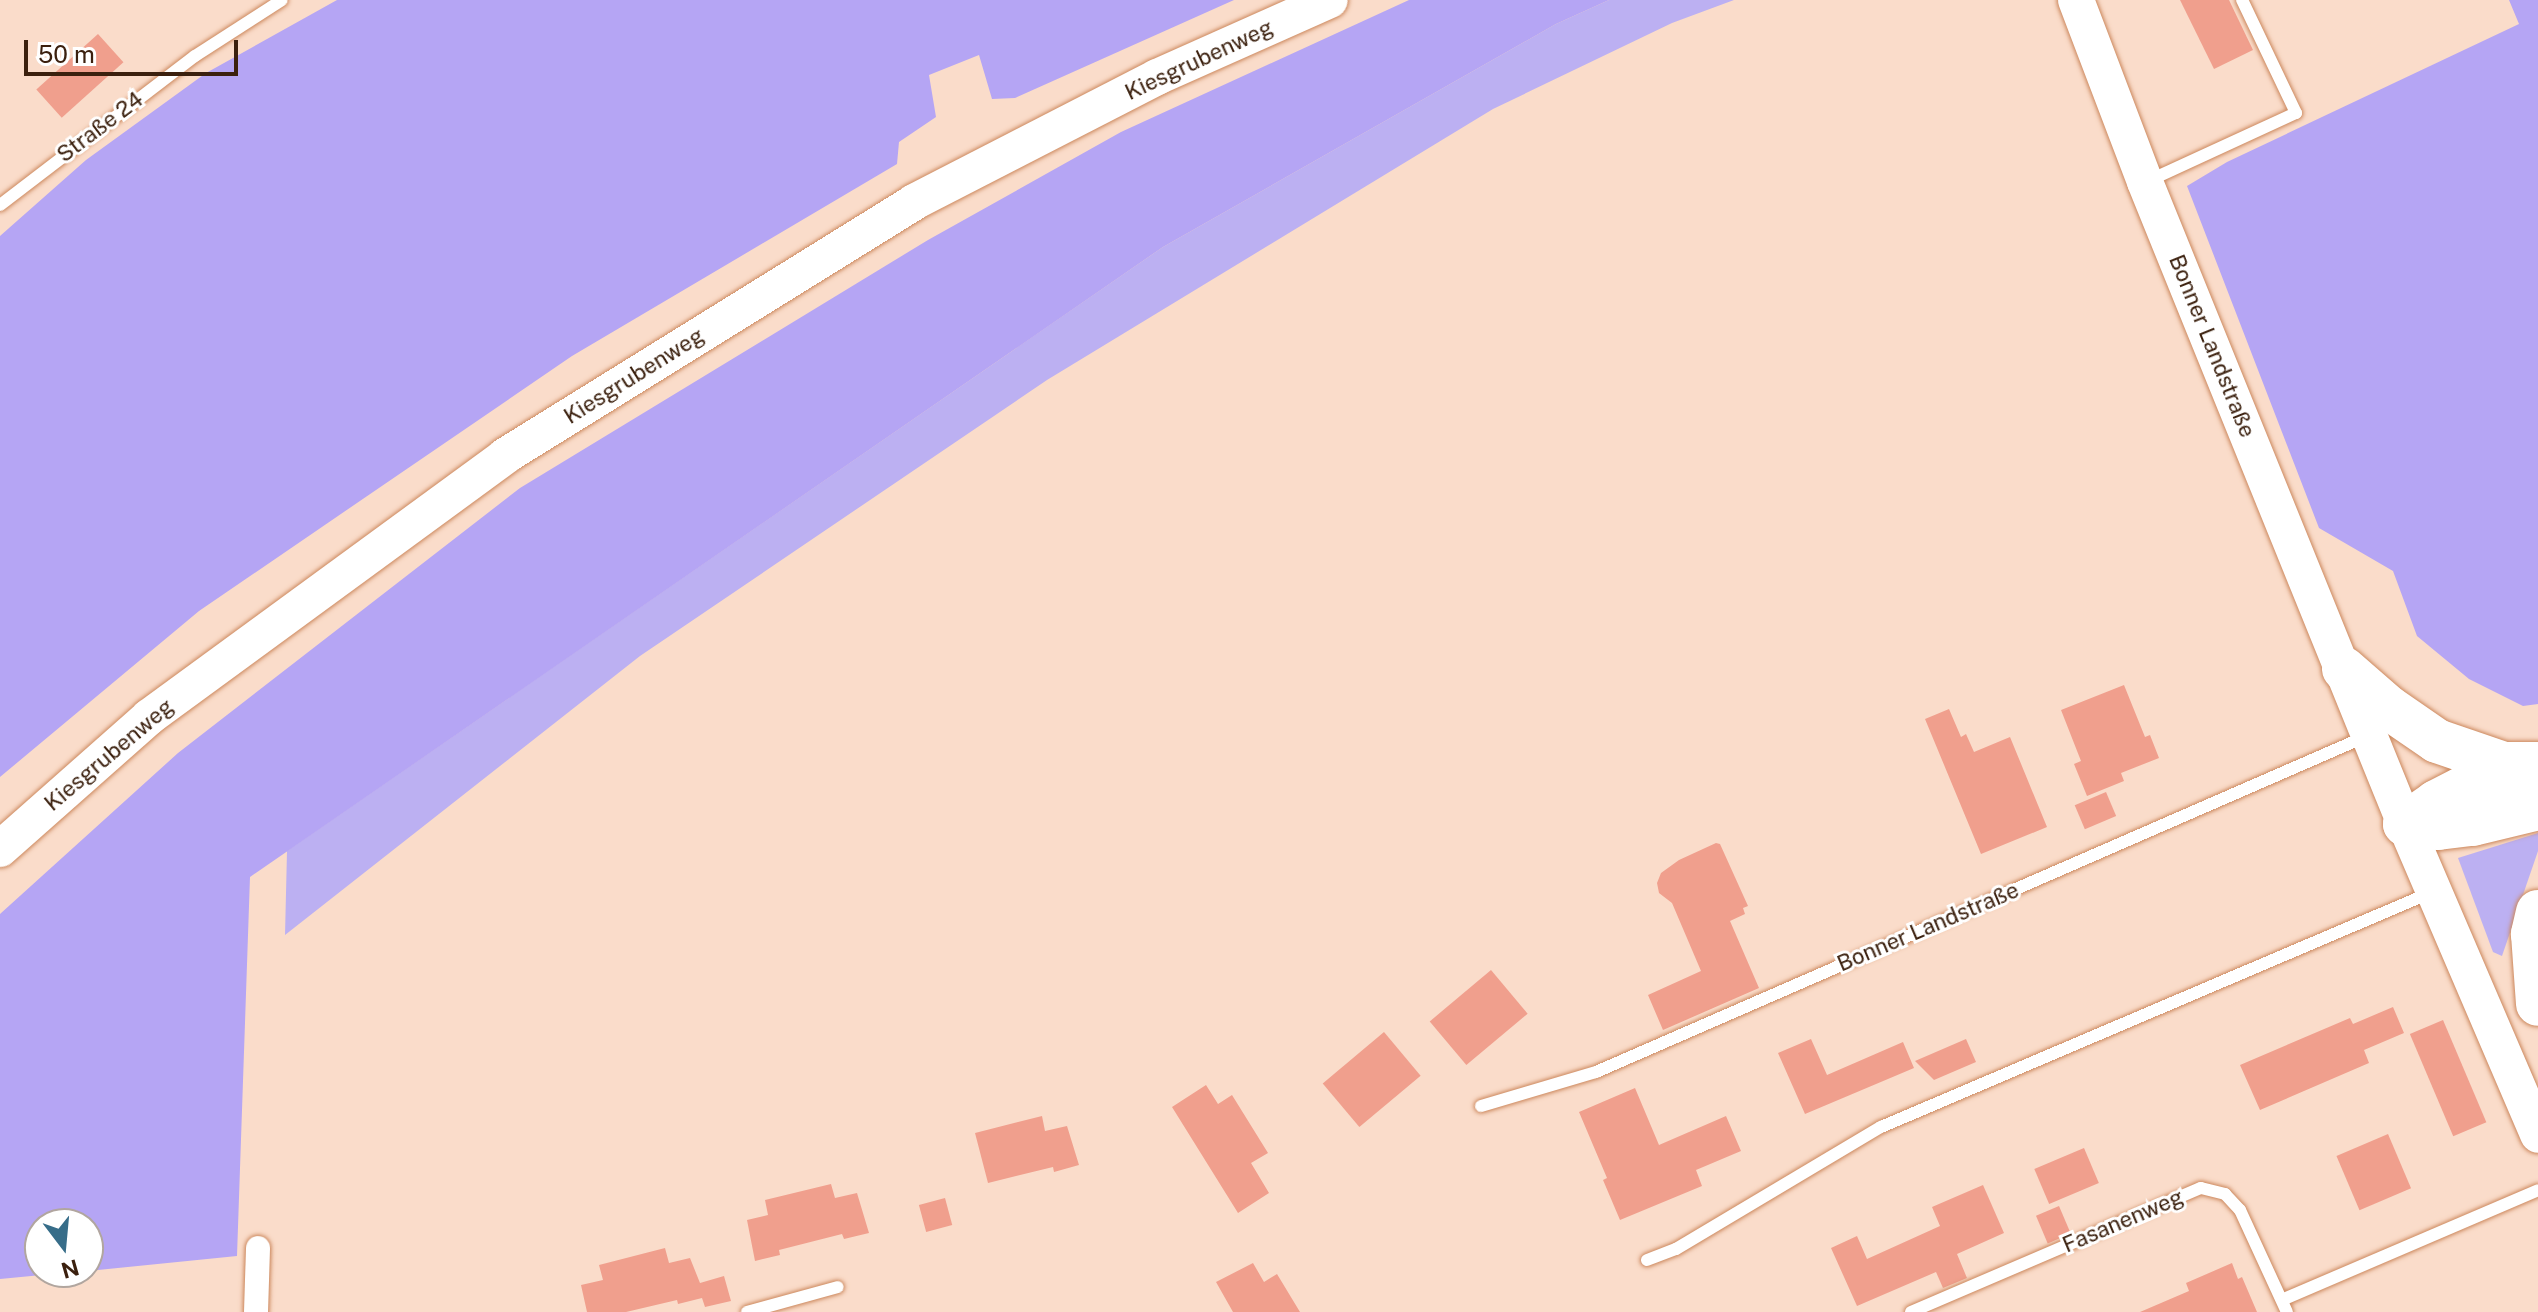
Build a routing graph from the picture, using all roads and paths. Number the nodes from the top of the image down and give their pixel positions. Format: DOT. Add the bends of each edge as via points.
graph roads {
  1 [pos="282,0"];
  2 [pos="1330,0"];
  3 [pos="2076,0"];
  4 [pos="2242,0"];
  5 [pos="2145,182"];
  6 [pos="2,198"];
  7 [pos="2344,669"];
  8 [pos="2369,735"];
  9 [pos="2538,764"];
  10 [pos="2538,770"];
  11 [pos="2538,808"];
  12 [pos="2405,824"];
  13 [pos="0,849"];
  14 [pos="2433,892"];
  15 [pos="2538,912"];
  16 [pos="2538,1004"];
  17 [pos="1481,1106"];
  18 [pos="2538,1135"];
  19 [pos="2538,1190"];
  20 [pos="258,1248"];
  21 [pos="1647,1260"];
  22 [pos="838,1287"];
  23 [pos="2285,1306"];
  24 [pos="256,1312"];
  25 [pos="747,1312"];
  26 [pos="1911,1312"];
  1 -- 6 [label="lane, Straße 24" via="183,65"];
  2 -- 13 [label="main road, Kiesgrubenweg" via="1157,77 914,202 505,456 149,717"];
  3 -- 5 [label="main road, Bonner Landstraße"];
  4 -- 5 [label="lane" via="2296,113"];
  5 -- 7 [label="main road, Bonner Landstraße"];
  7 -- 8 [label="main road, Bonner Landstraße"];
  7 -- 9 [label="highway" via="2437,741 2504,764"];
  8 -- 12 [label="main road, Bonner Landstraße"];
  8 -- 17 [label="lane, Bonner Landstraße" via="1596,1072"];
  10 -- 12 [label="highway" via="2462,789"];
  11 -- 12 [label="highway" via="2473,824"];
  12 -- 14 [label="main road, Bonner Landstraße"];
  14 -- 18 [label="main road, Bonner Landstraße"];
  14 -- 21 [label="lane" via="1881,1127 1676,1249"];
  15 -- 16 [label="highway" via="2533,934"];
  19 -- 23 [label="lane"];
  20 -- 24 [label="street"];
  22 -- 25 [label="lane"];
  23 -- 26 [label="lane, Fasanenweg" via="2240,1210 2225,1194 2201,1188"];
}
